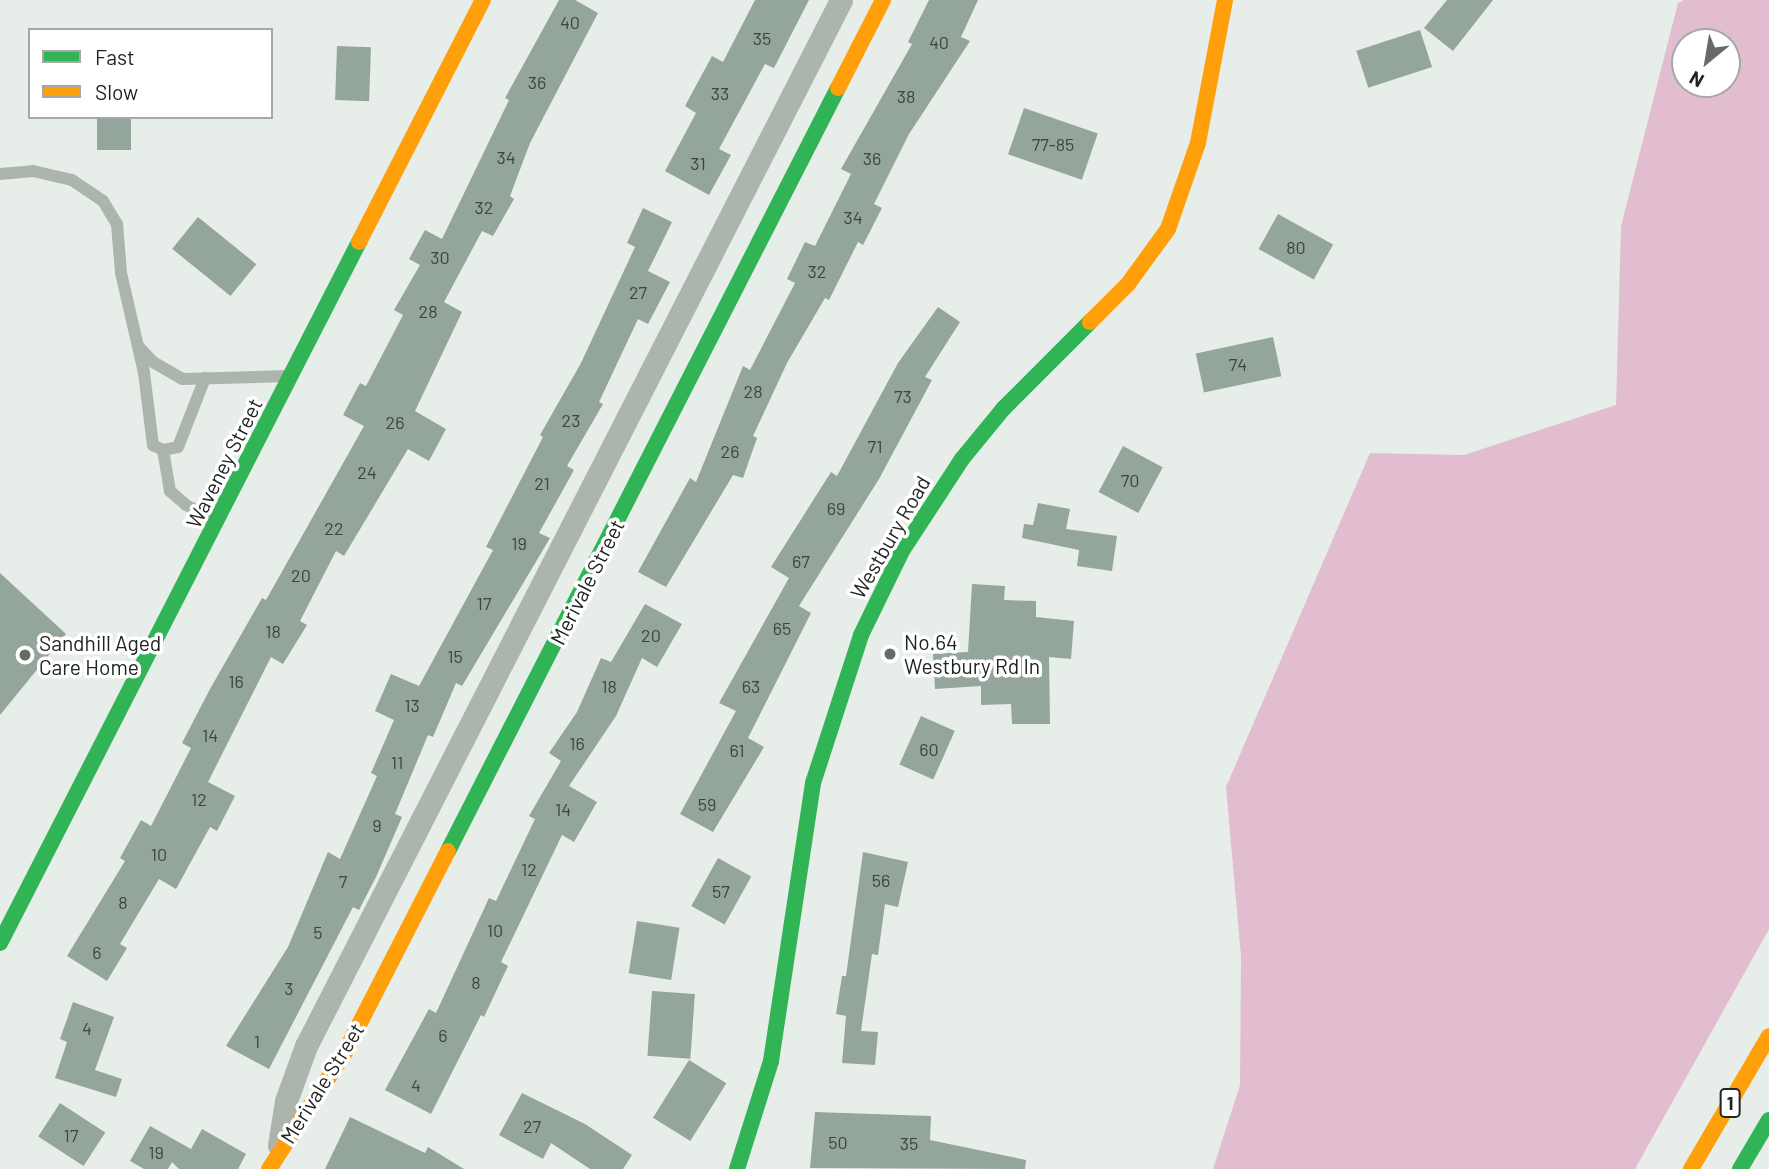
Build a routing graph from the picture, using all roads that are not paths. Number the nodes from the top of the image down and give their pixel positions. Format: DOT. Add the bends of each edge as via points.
graph roads {
  1 [pos="483,0"];
  2 [pos="841,0"];
  3 [pos="883,0"];
  4 [pos="1225,0"];
  5 [pos="0,174"];
  6 [pos="136,343"];
  7 [pos="292,376"];
  8 [pos="205,378"];
  9 [pos="163,450"];
  10 [pos="218,521"];
  11 [pos="0,943"];
  12 [pos="1769,1036"];
  13 [pos="1769,1120"];
  14 [pos="273,1162"];
  15 [pos="737,1169"];
  16 [pos="1691,1169"];
  17 [pos="1740,1169"];
  1 -- 7 [label="main road, Waveney Street"];
  2 -- 14 [label="street, Merivale Street" via="306,1046 286,1101"];
  3 -- 14 [label="main road, Merivale Street" via="344,1054"];
  4 -- 15 [label="main road, Westbury Road" via="1198,144 1168,229 1128,284 1003,409 962,459 902,551 861,635 813,783 771,1061"];
  5 -- 6 [label="lane" via="33,171 72,180 103,201 117,224"];
  6 -- 8 [label="lane" via="167,373 183,379"];
  6 -- 9 [label="lane" via="153,445"];
  7 -- 8 [label="lane"];
  7 -- 10 [label="main road, Waveney Street"];
  8 -- 9 [label="lane" via="178,447"];
  9 -- 10 [label="lane" via="170,491"];
  10 -- 11 [label="main road, Waveney Street"];
  12 -- 16 [label="main road, 1"];
  13 -- 17 [label="main road, 1"];
}
